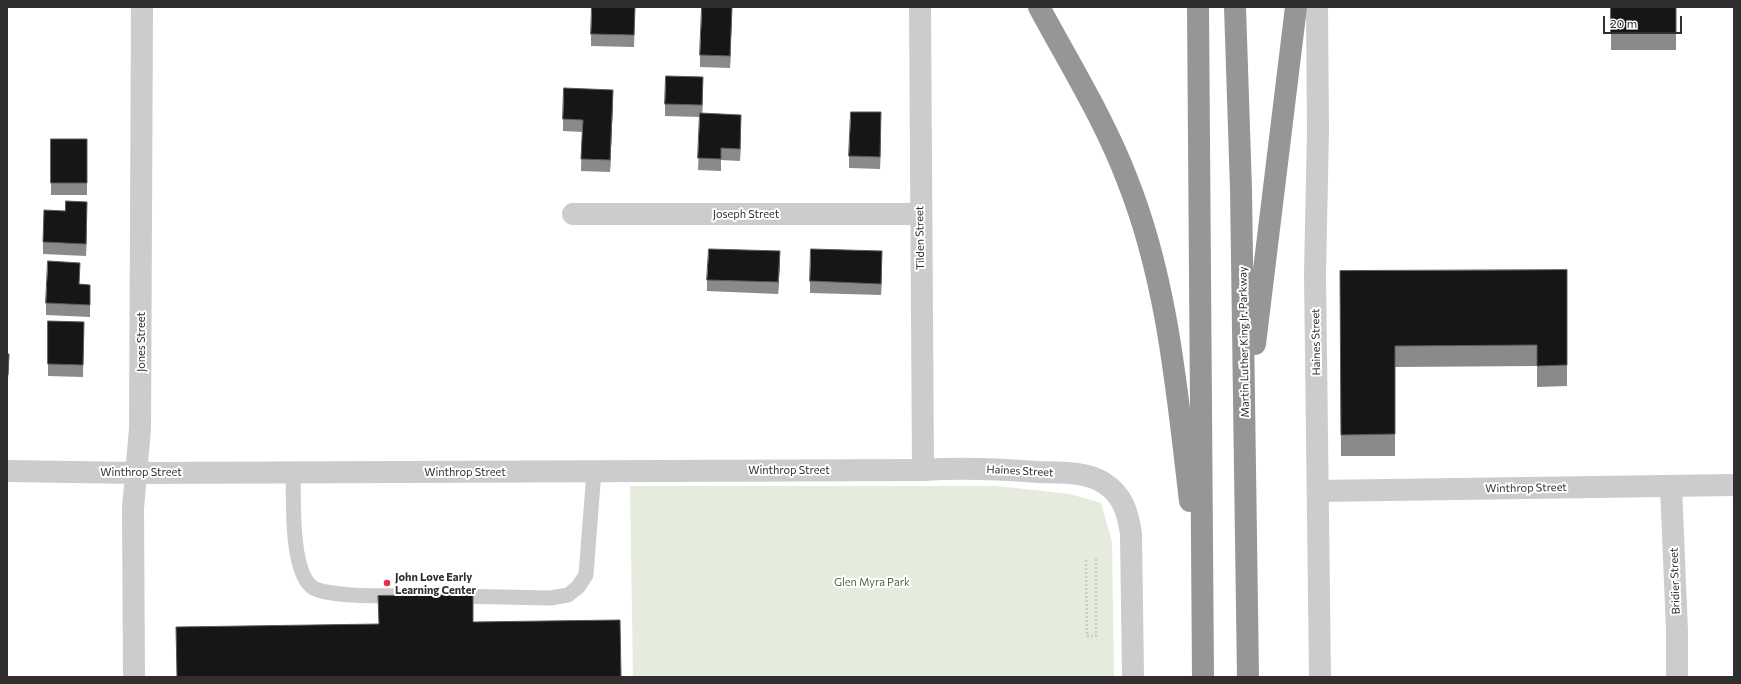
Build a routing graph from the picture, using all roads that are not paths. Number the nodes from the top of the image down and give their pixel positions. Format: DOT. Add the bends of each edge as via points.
graph roads {
  1 [pos="142,7"];
  2 [pos="920,7"];
  3 [pos="1039,7"];
  4 [pos="1198,7"];
  5 [pos="1235,7"];
  6 [pos="1296,7"];
  7 [pos="1317,7"];
  8 [pos="573,214"];
  9 [pos="920,214"];
  10 [pos="1245,423"];
  11 [pos="923,470"];
  12 [pos="7,471"];
  13 [pos="594,471"];
  14 [pos="293,472"];
  15 [pos="137,473"];
  16 [pos="1734,485"];
  17 [pos="1671,486"];
  18 [pos="1318,491"];
  19 [pos="1203,615"];
  20 [pos="134,677"];
  21 [pos="1133,677"];
  22 [pos="1203,677"];
  23 [pos="1248,677"];
  24 [pos="1320,677"];
  25 [pos="1677,677"];
  1 -- 15 [label="street, Jones Street" via="140,429"];
  2 -- 9 [label="street, Tilden Street"];
  3 -- 19 [label="highway" via="1103,126 1127,179 1145,231 1169,332"];
  4 -- 19 [label="highway"];
  5 -- 10 [label="highway, Martin Luther King Jr. Parkway"];
  6 -- 10 [label="highway"];
  7 -- 18 [label="street, Haines Street" via="1315,274"];
  8 -- 9 [label="street, Joseph Street"];
  9 -- 11 [label="street, Tilden Street"];
  10 -- 23 [label="highway, Martin Luther King Jr. Parkway"];
  11 -- 13 [label="street, Winthrop Street"];
  11 -- 21 [label="street, Haines Street" via="964,467 1090,476 1104,483 1119,497 1128,513 1131,534"];
  12 -- 15 [label="street, Winthrop Street"];
  13 -- 14 [label="street, Winthrop Street"];
  13 -- 14 [label="lane" via="586,574 578,587 568,595 550,598 332,594 312,587 301,572 296,556"];
  14 -- 15 [label="street, Winthrop Street"];
  15 -- 20 [label="street, Jones Street" via="133,508"];
  16 -- 17 [label="street, Winthrop Street"];
  17 -- 18 [label="street, Winthrop Street"];
  17 -- 25 [label="street, Bridier Street"];
  18 -- 24 [label="street, Haines Street"];
  19 -- 22 [label="highway"];
}
